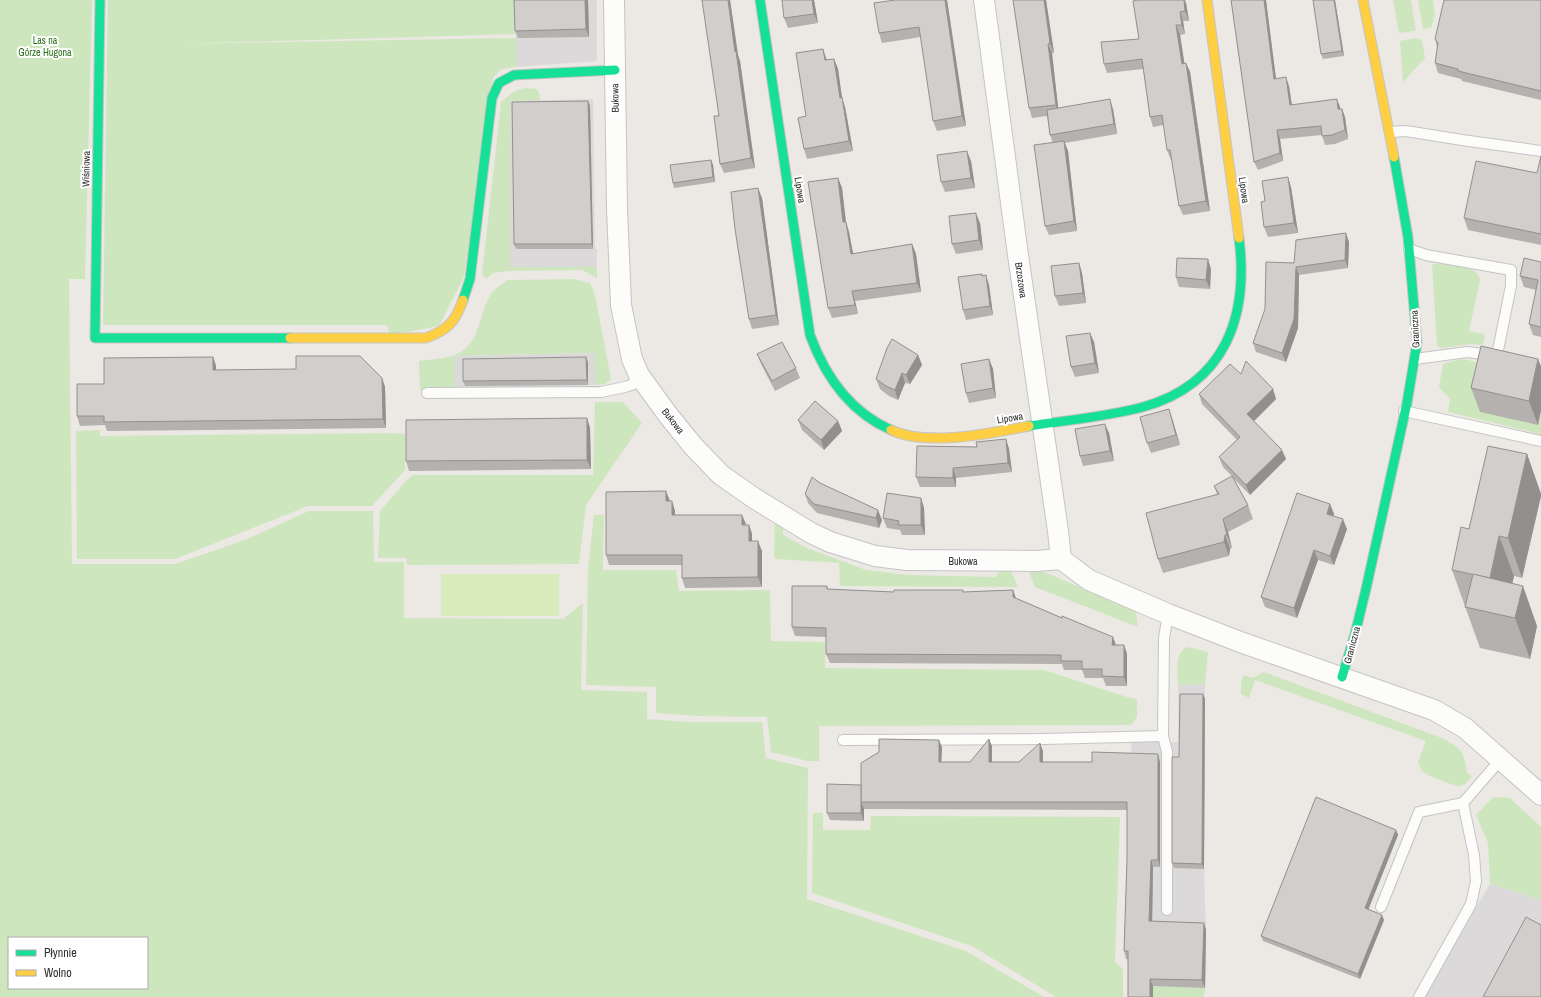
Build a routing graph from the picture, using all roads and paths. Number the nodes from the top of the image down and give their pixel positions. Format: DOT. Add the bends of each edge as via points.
graph roads {
  1 [pos="100,0"];
  2 [pos="614,0"];
  3 [pos="760,0"];
  4 [pos="984,0"];
  5 [pos="1207,0"];
  6 [pos="1363,0"];
  7 [pos="615,70"];
  8 [pos="1390,132"];
  9 [pos="1541,151"];
  10 [pos="1409,249"];
  11 [pos="1415,359"];
  12 [pos="643,381"];
  13 [pos="427,393"];
  14 [pos="1404,411"];
  15 [pos="1042,424"];
  16 [pos="1541,441"];
  17 [pos="1061,559"];
  18 [pos="1168,614"];
  19 [pos="1342,677"];
  20 [pos="1163,736"];
  21 [pos="844,740"];
  22 [pos="1501,759"];
  23 [pos="1541,795"];
  24 [pos="1463,803"];
  25 [pos="1381,907"];
  26 [pos="1167,910"];
  27 [pos="1419,997"];
  1 -- 7 [label="street, Wiśniowa" via="95,338 426,338 443,331 453,320 463,301 470,279 492,98 499,83 514,75"];
  2 -- 7 [label="street, Bukowa"];
  3 -- 15 [label="street, Lipowa" via="810,335 814,348 832,380 841,393 881,426 918,437 942,438"];
  4 -- 15 [label="street, Brzozowa"];
  5 -- 15 [label="street, Lipowa" via="1241,254 1241,293 1233,333 1224,350 1198,380 1155,403 1130,410"];
  6 -- 8 [label="street, Graniczna"];
  7 -- 12 [label="street, Bukowa" via="616,208 621,305 632,359"];
  8 -- 9 [label="lane" via="1406,131"];
  8 -- 10 [label="street, Graniczna"];
  10 -- 11 [label="street, Graniczna" via="1417,343"];
  10 -- 11 [label="lane" via="1426,255 1511,270 1501,356 1467,352"];
  11 -- 14 [label="street, Graniczna"];
  12 -- 13 [label="lane" via="601,392"];
  12 -- 17 [label="street, Bukowa" via="693,446 721,475 754,498 830,542 875,556 906,560"];
  14 -- 16 [label="lane"];
  14 -- 19 [label="street, Graniczna" via="1355,634"];
  15 -- 17 [label="street, Brzozowa"];
  17 -- 18 [label="street, Graniczna" via="1089,580"];
  18 -- 19 [label="street, Graniczna"];
  18 -- 20 [label="lane" via="1164,638"];
  19 -- 22 [label="street, Graniczna" via="1434,710 1466,728"];
  20 -- 21 [label="lane"];
  20 -- 26 [label="lane" via="1167,752"];
  22 -- 23 [label="street, Graniczna"];
  22 -- 24 [label="lane"];
  24 -- 25 [label="lane" via="1419,812"];
  24 -- 27 [label="lane" via="1474,855 1476,881 1471,904"];
}
